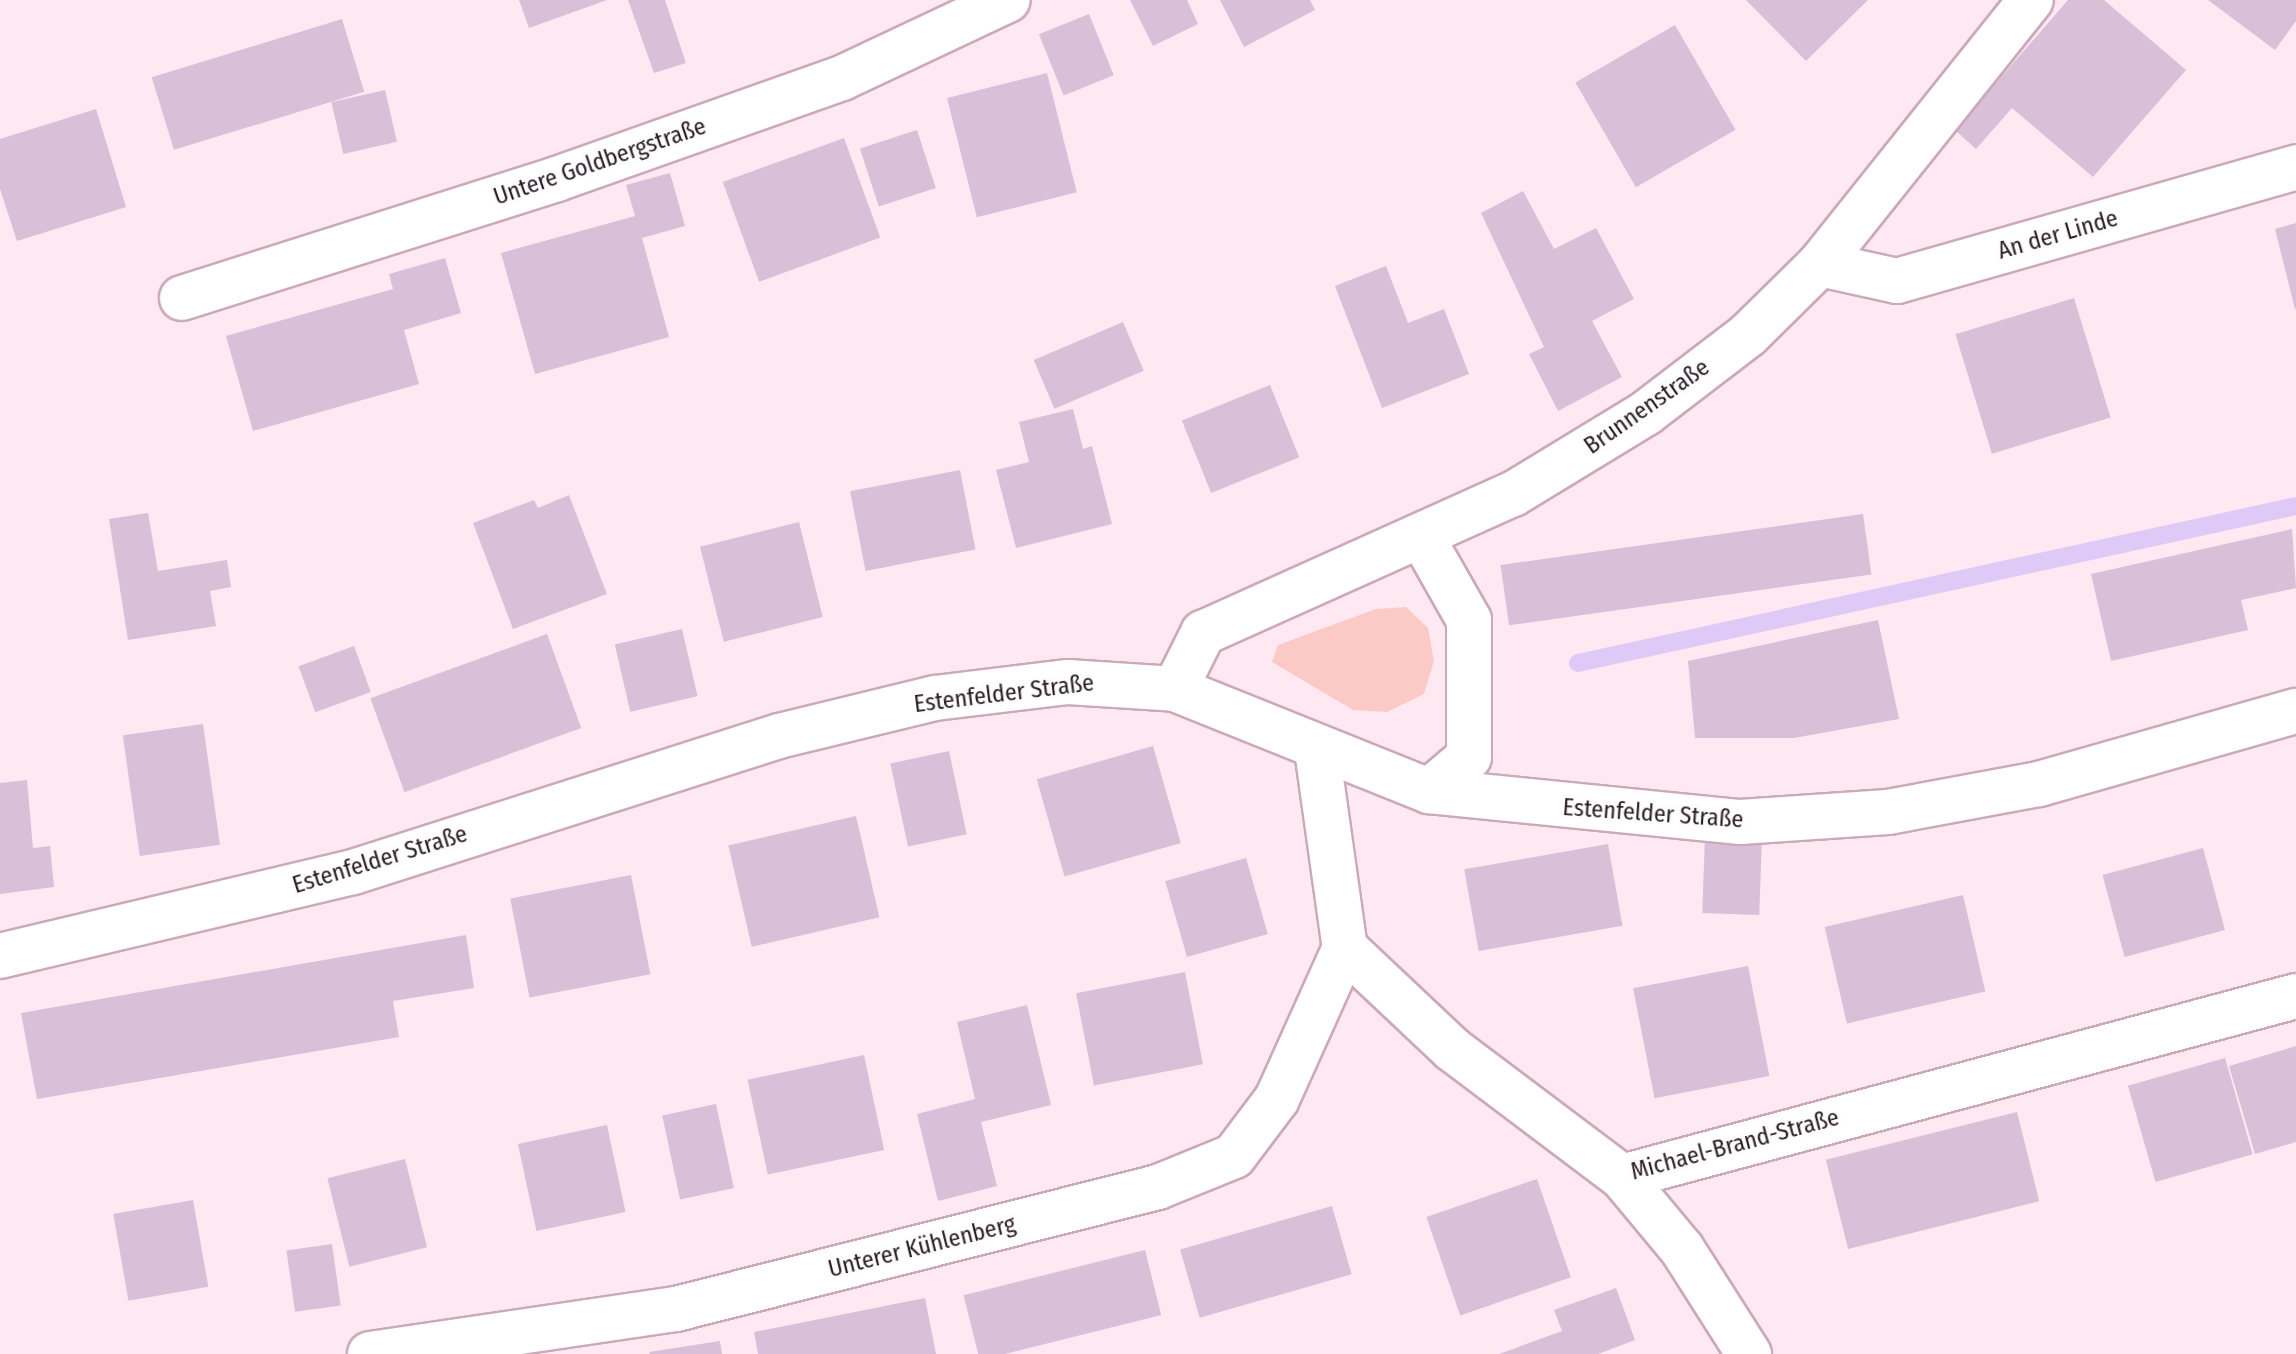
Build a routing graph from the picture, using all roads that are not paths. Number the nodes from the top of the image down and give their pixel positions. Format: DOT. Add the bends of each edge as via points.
graph roads {
  1 [pos="1008,0"];
  2 [pos="2031,0"];
  3 [pos="2296,167"];
  4 [pos="1820,264"];
  5 [pos="182,298"];
  6 [pos="1423,539"];
  7 [pos="1175,689"];
  8 [pos="2296,711"];
  9 [pos="1317,750"];
  10 [pos="1429,791"];
  11 [pos="1345,948"];
  12 [pos="0,956"];
  13 [pos="2296,996"];
  14 [pos="1622,1177"];
  15 [pos="370,1354"];
  16 [pos="1749,1354"];
  1 -- 5 [label="street, Untere Goldbergstraße" via="842,78 557,179"];
  2 -- 4 [label="street, Brunnenstraße"];
  3 -- 4 [label="street, An der Linde" via="1897,281"];
  4 -- 6 [label="street, Brunnenstraße" via="1748,335 1646,413 1545,477"];
  6 -- 7 [label="street, Brunnenstraße" via="1203,633"];
  6 -- 10 [label="street" via="1469,620 1469,757"];
  7 -- 9 [label="street, Estenfelder Straße"];
  7 -- 12 [label="street, Estenfelder Straße" via="1068,682 935,698 764,741 353,872"];
  8 -- 10 [label="street, Estenfelder Straße" via="2039,784 1888,812 1740,822"];
  9 -- 10 [label="street, Estenfelder Straße"];
  9 -- 11 [label="street"];
  11 -- 14 [label="street, Michael-Brand-Straße" via="1452,1049"];
  11 -- 15 [label="street, Unterer Kühlenberg" via="1277,1099 1234,1156 1158,1187 676,1309"];
  13 -- 14 [label="street, Michael-Brand-Straße"];
  14 -- 16 [label="street" via="1682,1249"];
}
